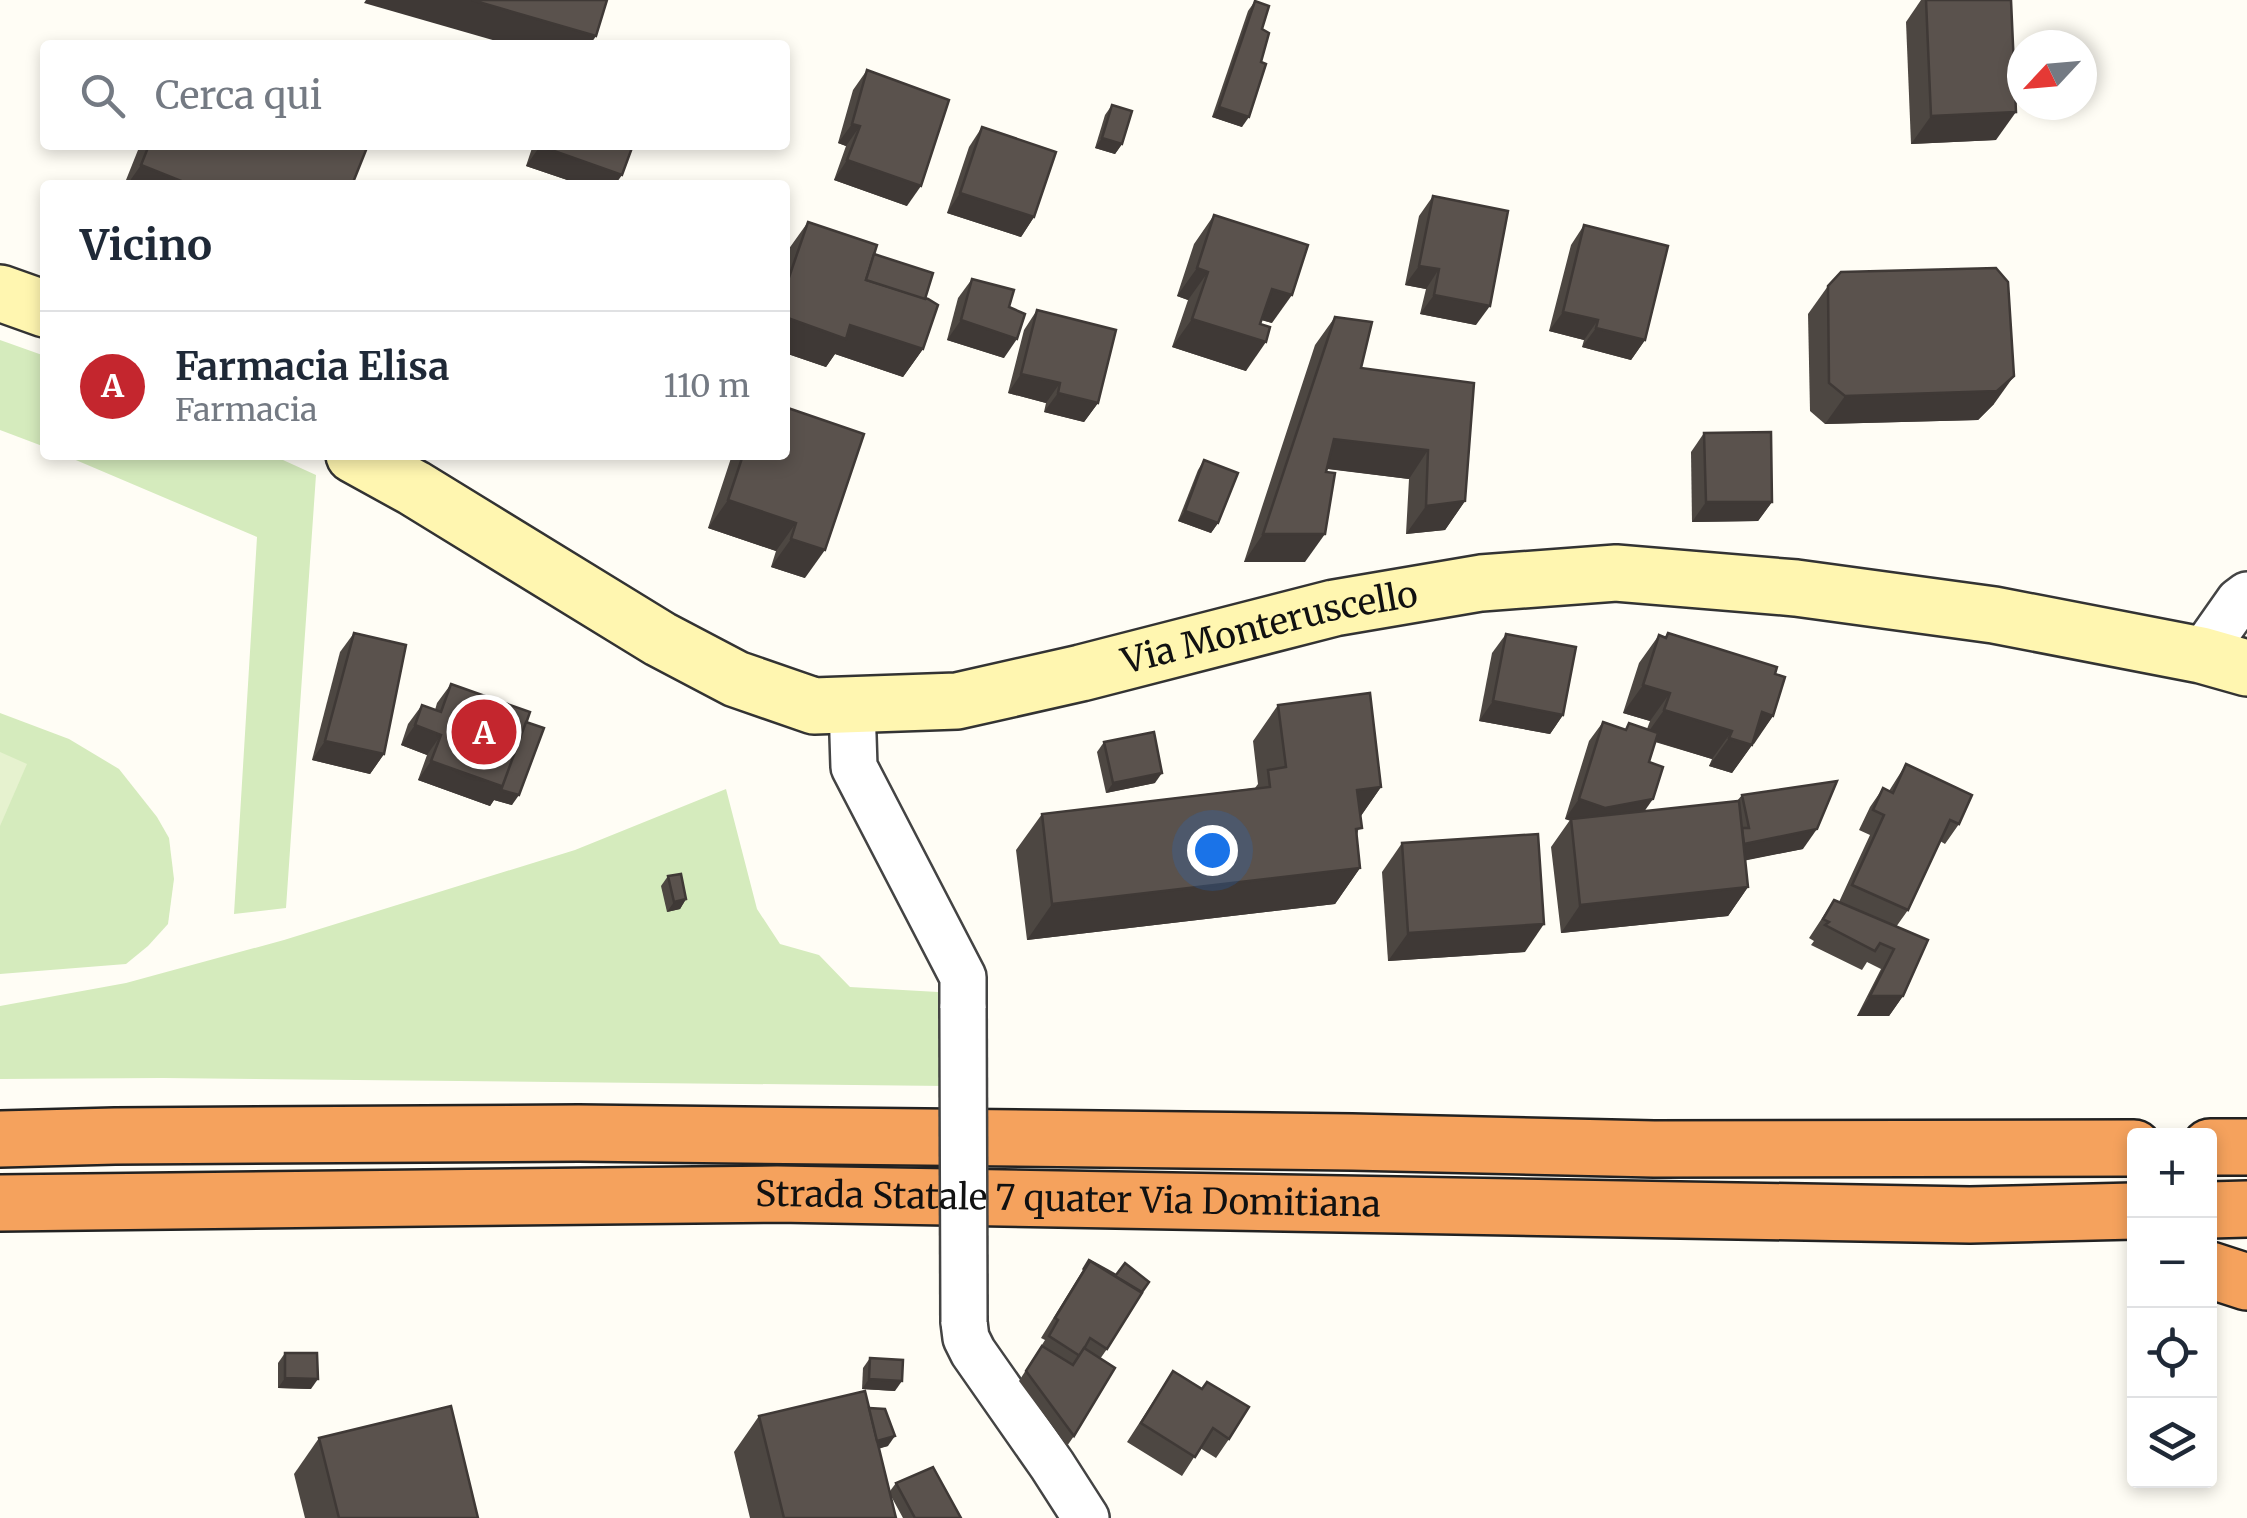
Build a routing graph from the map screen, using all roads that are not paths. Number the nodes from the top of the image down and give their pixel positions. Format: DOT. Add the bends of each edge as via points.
graph roads {
  1 [pos="0,293"];
  2 [pos="40,308"];
  3 [pos="363,460"];
  4 [pos="2247,594"];
  5 [pos="2224,661"];
  6 [pos="852,705"];
  7 [pos="0,1139"];
  8 [pos="2217,1147"];
  9 [pos="2247,1147"];
  10 [pos="2127,1148"];
  11 [pos="0,1203"];
  12 [pos="2247,1209"];
  13 [pos="2217,1210"];
  14 [pos="2127,1211"];
  15 [pos="1970,1215"];
  16 [pos="2127,1250"];
  17 [pos="2217,1272"];
  18 [pos="2247,1282"];
  19 [pos="1086,1518"];
  1 -- 2 [label="street"];
  3 -- 6 [label="street, Via Monteruscello" via="736,678 814,706"];
  4 -- 5 [label="street" via="2239,601"];
  5 -- 6 [label="street, Via Monteruscello" via="1994,615 1796,588 1616,574 1481,583 1334,608 957,701"];
  6 -- 19 [label="street, bridge" via="854,767 963,977 966,1338"];
  7 -- 10 [label="highway, Strada Statale 7 quater Via Domitiana" via="599,1133 1654,1149"];
  8 -- 9 [label="highway"];
  11 -- 15 [label="highway, Strada Statale 7 quater Via Domitiana" via="777,1194"];
  12 -- 13 [label="highway"];
  14 -- 15 [label="highway, Strada Statale 7 quater Via Domitiana"];
  15 -- 16 [label="highway" via="2058,1246"];
  17 -- 18 [label="highway"];
}
